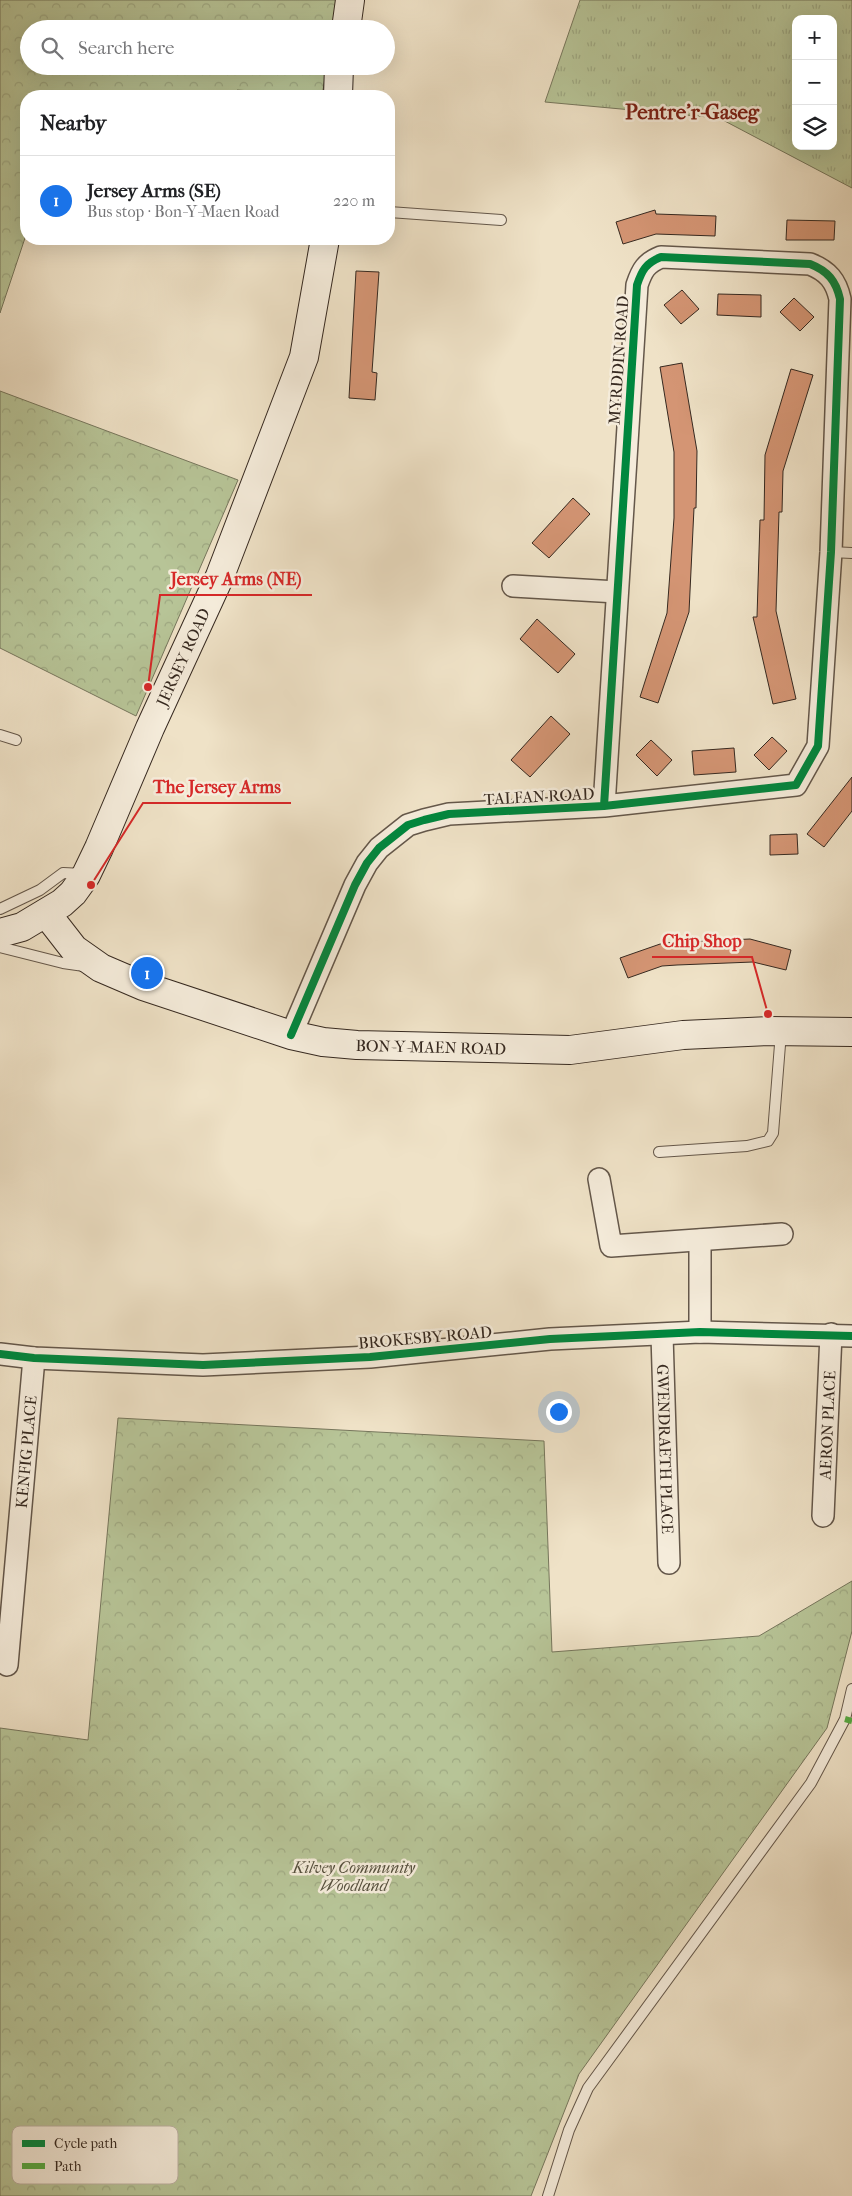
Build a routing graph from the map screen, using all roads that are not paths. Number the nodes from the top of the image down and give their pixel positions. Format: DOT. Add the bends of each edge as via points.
graph roads {
  1 [pos="350,0"];
  2 [pos="347,20"];
  3 [pos="339,75"];
  4 [pos="338,90"];
  5 [pos="395,212"];
  6 [pos="501,220"];
  7 [pos="324,245"];
  8 [pos="831,552"];
  9 [pos="852,553"];
  10 [pos="513,586"];
  11 [pos="617,592"];
  12 [pos="0,735"];
  13 [pos="16,740"];
  14 [pos="604,806"];
  15 [pos="86,875"];
  16 [pos="0,909"];
  17 [pos="46,913"];
  18 [pos="0,933"];
  19 [pos="0,947"];
  20 [pos="101,968"];
  21 [pos="782,1030"];
  22 [pos="852,1032"];
  23 [pos="291,1035"];
  24 [pos="659,1152"];
  25 [pos="599,1179"];
  26 [pos="782,1234"];
  27 [pos="700,1240"];
  28 [pos="700,1332"];
  29 [pos="831,1334"];
  30 [pos="662,1335"];
  31 [pos="852,1336"];
  32 [pos="0,1354"];
  33 [pos="34,1358"];
  34 [pos="823,1516"];
  35 [pos="669,1563"];
  36 [pos="7,1665"];
  37 [pos="852,1689"];
  38 [pos="548,2196"];
  1 -- 2 [label="main road"];
  3 -- 4 [label="main road"];
  5 -- 6 [label="lane"];
  7 -- 15 [label="main road, JERSEY ROAD" via="304,357 220,576"];
  8 -- 9 [label="lane"];
  8 -- 11 [label="street, MYRDDIN ROAD" via="840,314 837,286 822,268 810,264 661,257 646,266 636,285"];
  8 -- 14 [label="street, TALFAN ROAD" via="818,746 796,785"];
  10 -- 11 [label="street"];
  11 -- 14 [label="street, MYRDDIN ROAD"];
  12 -- 13 [label="lane"];
  14 -- 23 [label="street, TALFAN ROAD" via="449,814 408,825 392,836 367,863 355,885"];
  15 -- 16 [label="lane" via="68,872"];
  15 -- 17 [label="main road, JERSEY ROAD" via="73,892"];
  17 -- 18 [label="main road, JERSEY ROAD" via="22,927"];
  17 -- 20 [label="main road, BON-Y-MAEN ROAD" via="74,949"];
  19 -- 20 [label="lane" via="63,964"];
  20 -- 23 [label="main road, BON-Y-MAEN ROAD" via="142,986"];
  21 -- 22 [label="main road, BON-Y-MAEN ROAD"];
  21 -- 23 [label="main road, BON-Y-MAEN ROAD" via="683,1035 570,1050 356,1045"];
  21 -- 24 [label="lane" via="773,1133 768,1141 747,1146"];
  25 -- 27 [label="street" via="611,1246"];
  26 -- 27 [label="street"];
  27 -- 28 [label="street"];
  28 -- 29 [label="street, BROKESBY ROAD"];
  28 -- 30 [label="street, BROKESBY ROAD"];
  29 -- 31 [label="street, BROKESBY ROAD"];
  29 -- 34 [label="street, AERON PLACE"];
  30 -- 33 [label="street, BROKESBY ROAD" via="550,1339 370,1357 203,1366"];
  30 -- 35 [label="street, GWENDRAETH PLACE"];
  32 -- 33 [label="street, BROKESBY ROAD"];
  33 -- 36 [label="street, KENFIG PLACE"];
  37 -- 38 [label="lane" via="845,1718 811,1782 588,2088 569,2130"];
}
